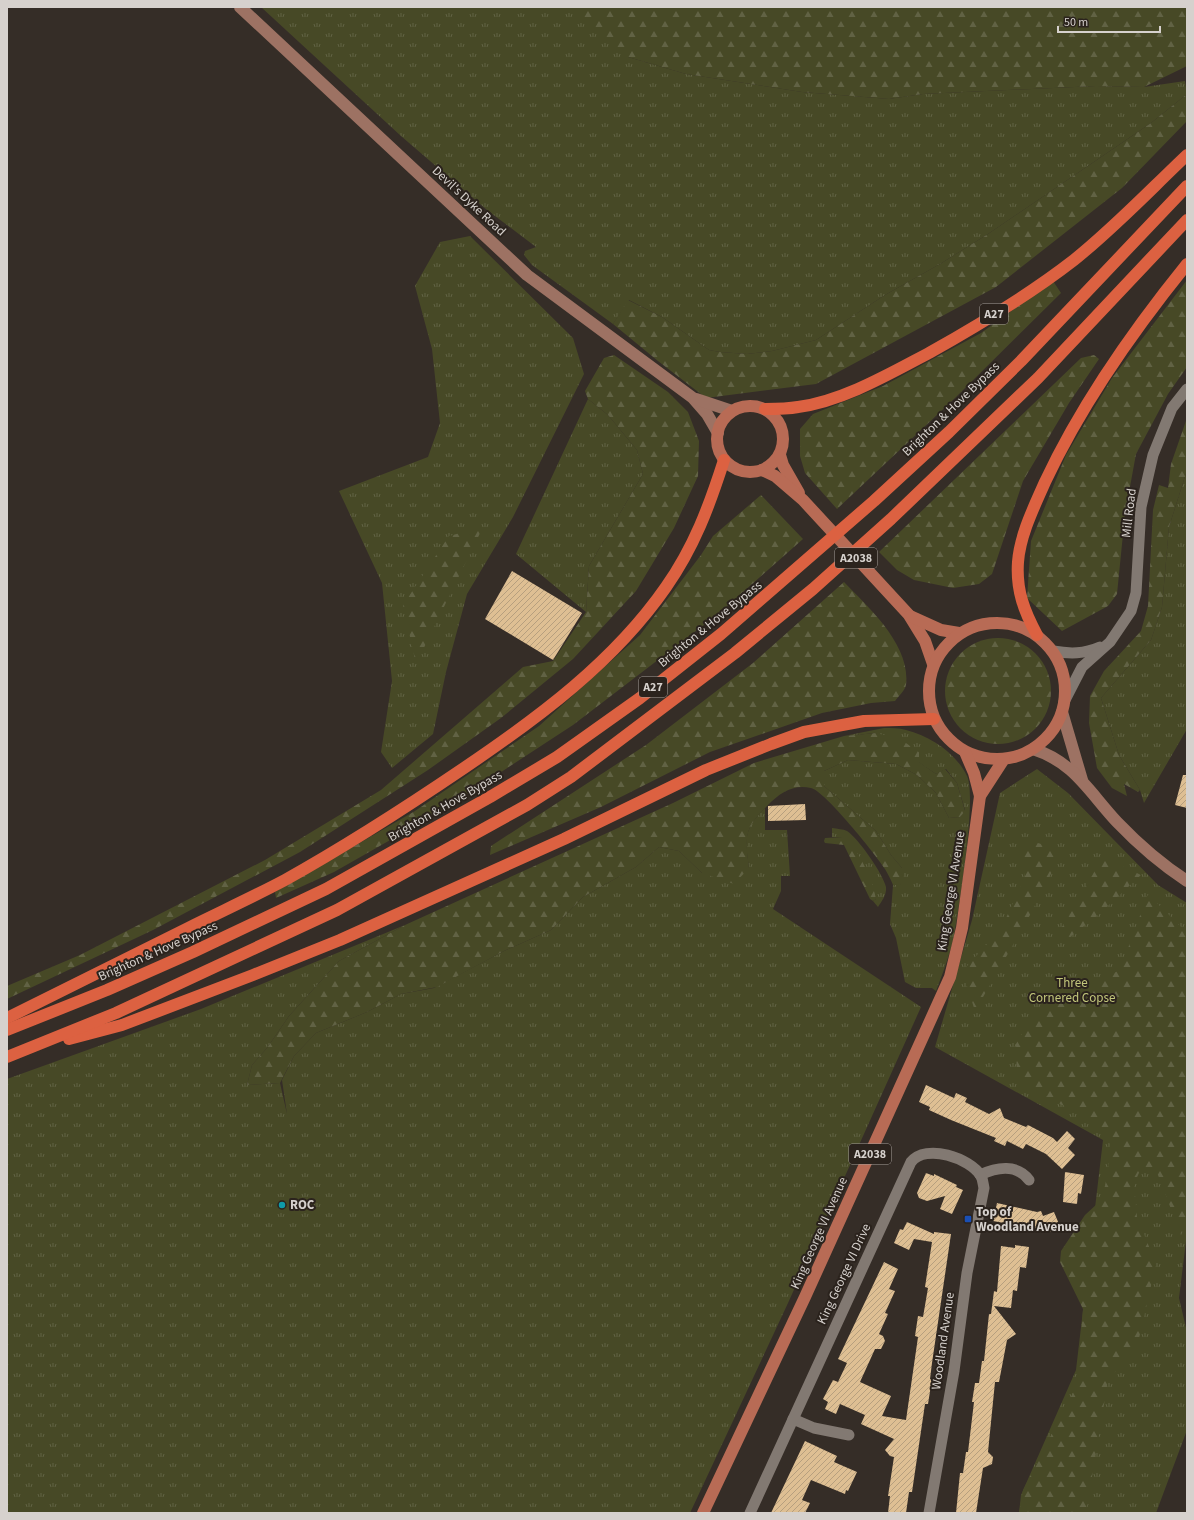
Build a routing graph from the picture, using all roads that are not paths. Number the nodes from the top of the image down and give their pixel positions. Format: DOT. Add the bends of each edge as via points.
graph roads {
  1 [pos="240,7"];
  2 [pos="1187,155"];
  3 [pos="1187,186"];
  4 [pos="1187,220"];
  5 [pos="1187,264"];
  6 [pos="1187,389"];
  7 [pos="693,398"];
  8 [pos="765,409"];
  9 [pos="732,411"];
  10 [pos="718,433"];
  11 [pos="780,454"];
  12 [pos="724,460"];
  13 [pos="762,470"];
  14 [pos="802,500"];
  15 [pos="909,616"];
  16 [pos="959,633"];
  17 [pos="1037,635"];
  18 [pos="1110,642"];
  19 [pos="1053,651"];
  20 [pos="933,664"];
  21 [pos="1063,707"];
  22 [pos="934,719"];
  23 [pos="1033,749"];
  24 [pos="965,752"];
  25 [pos="1004,759"];
  26 [pos="1082,780"];
  27 [pos="980,796"];
  28 [pos="1186,877"];
  29 [pos="7,1018"];
  30 [pos="7,1030"];
  31 [pos="20,1052"];
  32 [pos="7,1057"];
  33 [pos="980,1175"];
  34 [pos="1029,1180"];
  35 [pos="793,1419"];
  36 [pos="849,1435"];
  37 [pos="703,1513"];
  38 [pos="750,1513"];
  39 [pos="930,1513"];
  1 -- 7 [label="street, Devil's Dyke Road" via="528,274"];
  2 -- 8 [label="highway, A27" via="1073,260 959,336 861,387 798,407"];
  3 -- 30 [label="highway, Brighton & Hove Bypass / A27" via="1021,361 949,432 721,634 640,698 557,757 326,889 114,987"];
  4 -- 31 [label="highway, A27" via="1038,378 891,519 735,654 571,777 527,805 337,910 116,1013"];
  5 -- 17 [label="highway" via="1155,304 1098,385 1066,439 1027,525 1018,562 1018,583 1023,609"];
  6 -- 18 [label="street, Mill Road" via="1172,408 1153,454 1141,507 1136,593 1131,611"];
  7 -- 9 [label="street, Devil's Dyke Road"];
  7 -- 10 [label="street, Devil's Dyke Road" via="707,414"];
  8 -- 9 [label="main road" via="748,407"];
  8 -- 11 [label="main road" via="777,420 783,434"];
  9 -- 10 [label="main road" via="725,417"];
  10 -- 12 [label="main road" via="719,452"];
  11 -- 13 [label="main road"];
  11 -- 14 [label="main road, A2038"];
  12 -- 13 [label="main road" via="741,471"];
  12 -- 29 [label="highway" via="700,531 665,588 623,640 542,713 423,796 353,841 283,881"];
  13 -- 14 [label="main road, A2038" via="775,476"];
  14 -- 15 [label="main road, A2038"];
  15 -- 16 [label="main road, A2038" via="941,630"];
  15 -- 20 [label="main road, A2038" via="925,641"];
  16 -- 17 [label="main road" via="978,624 998,622 1018,626"];
  16 -- 20 [label="main road" via="944,646"];
  17 -- 19 [label="main road"];
  18 -- 19 [label="street" via="1089,652 1068,654"];
  18 -- 21 [label="street, Mill Road" via="1082,667"];
  19 -- 21 [label="main road" via="1061,667 1065,684"];
  20 -- 22 [label="main road" via="928,682 929,701"];
  21 -- 23 [label="main road" via="1055,726"];
  21 -- 26 [label="street"];
  22 -- 24 [label="main road" via="947,738"];
  22 -- 31 [label="highway, A27" via="864,721 812,731 771,744 706,770 550,845 333,943 122,1025"];
  23 -- 25 [label="main road"];
  23 -- 26 [label="street" via="1061,762"];
  24 -- 25 [label="main road" via="984,758"];
  24 -- 27 [label="main road, King George VI Avenue / A2038" via="974,772"];
  25 -- 27 [label="main road, King George VI Avenue / A2038"];
  26 -- 28 [label="street" via="1118,823 1158,861"];
  27 -- 37 [label="main road, King George VI Avenue / A2038" via="962,928 950,977 805,1297"];
  31 -- 32 [label="highway, A27"];
  33 -- 34 [label="street" via="1006,1168 1021,1172"];
  33 -- 35 [label="street, King George VI Drive" via="956,1159 943,1154 932,1152 911,1162"];
  33 -- 39 [label="street, Woodland Avenue" via="983,1193 975,1224"];
  35 -- 36 [label="street" via="814,1428"];
  35 -- 38 [label="street, King George VI Drive"];
}
